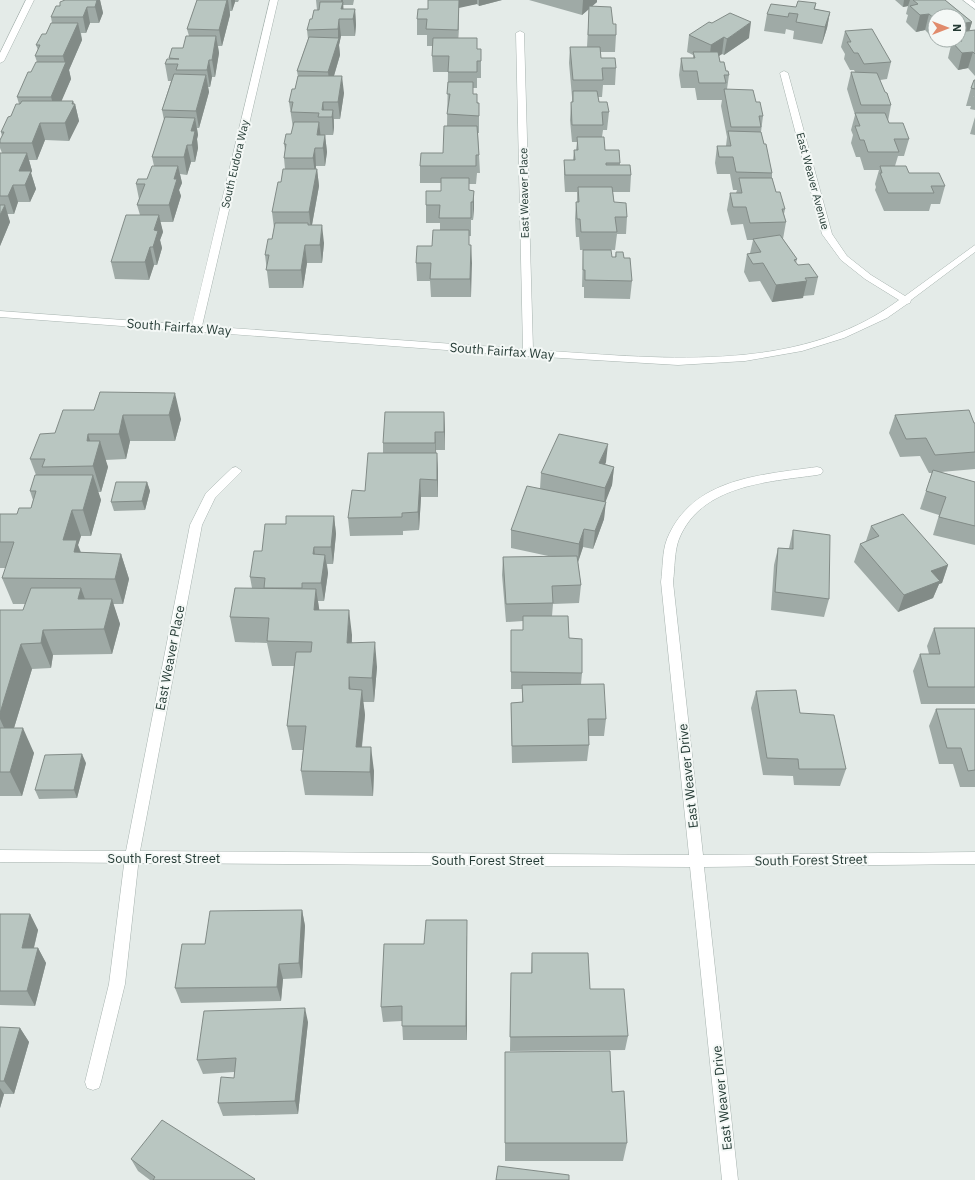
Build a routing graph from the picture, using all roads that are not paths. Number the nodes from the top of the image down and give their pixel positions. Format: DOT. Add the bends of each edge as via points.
graph roads {
  1 [pos="30,0"];
  2 [pos="274,0"];
  3 [pos="967,0"];
  4 [pos="975,7"];
  5 [pos="520,33"];
  6 [pos="0,61"];
  7 [pos="784,73"];
  8 [pos="975,248"];
  9 [pos="907,301"];
  10 [pos="0,314"];
  11 [pos="196,328"];
  12 [pos="528,353"];
  13 [pos="236,471"];
  14 [pos="817,471"];
  15 [pos="0,856"];
  16 [pos="132,858"];
  17 [pos="975,858"];
  18 [pos="697,861"];
  19 [pos="93,1082"];
  20 [pos="730,1180"];
  1 -- 6 [label="street"];
  2 -- 11 [label="street, South Eudora Way"];
  3 -- 4 [label="street"];
  5 -- 12 [label="street, East Weaver Place"];
  7 -- 9 [label="street, East Weaver Avenue" via="827,234 844,258 868,278"];
  8 -- 9 [label="street, South Fairfax Way"];
  9 -- 12 [label="street, South Fairfax Way" via="884,316 840,336 798,349 745,358 678,362"];
  10 -- 11 [label="street, South Fairfax Way"];
  11 -- 12 [label="street, South Fairfax Way"];
  13 -- 16 [label="street, East Weaver Place" via="210,496 196,525"];
  14 -- 18 [label="street, East Weaver Drive" via="731,486 710,496 683,520 673,540 667,582"];
  15 -- 16 [label="street, South Forest Street"];
  16 -- 18 [label="street, South Forest Street"];
  16 -- 19 [label="street, East Weaver Place" via="117,984"];
  17 -- 18 [label="street, South Forest Street"];
  18 -- 20 [label="street, East Weaver Drive"];
}
